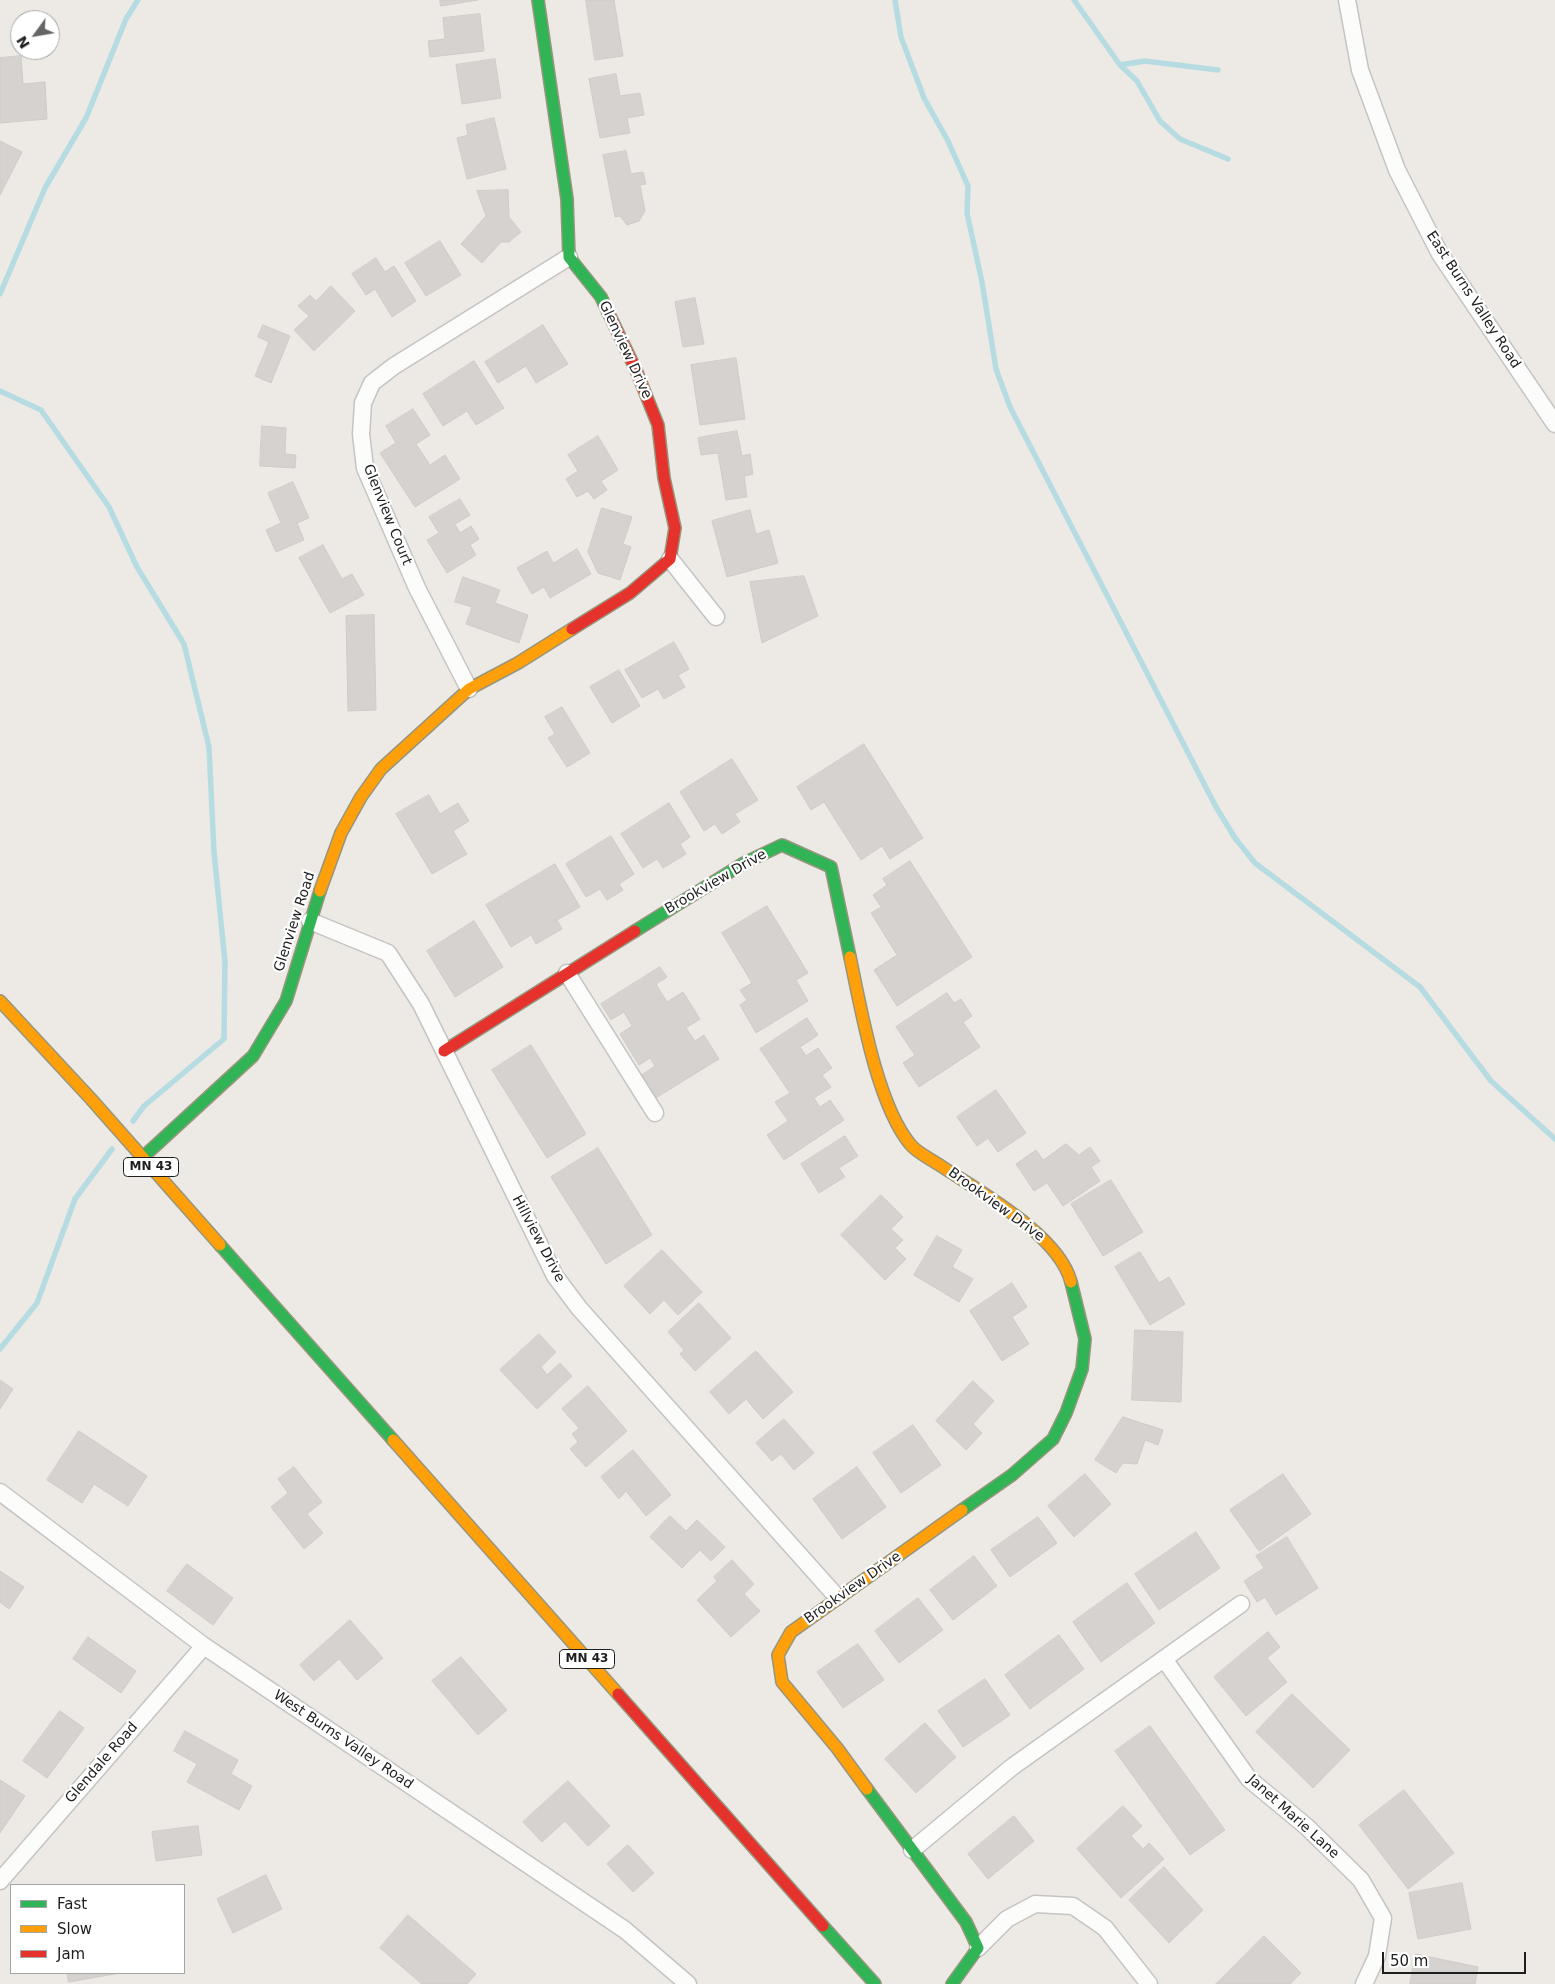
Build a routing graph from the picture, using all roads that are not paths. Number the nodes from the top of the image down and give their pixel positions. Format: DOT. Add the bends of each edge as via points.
graph roads {
  1 [pos="538,0"];
  2 [pos="1348,0"];
  3 [pos="569,257"];
  4 [pos="1555,424"];
  5 [pos="670,559"];
  6 [pos="716,617"];
  7 [pos="469,689"];
  8 [pos="310,922"];
  9 [pos="567,973"];
  10 [pos="0,1001"];
  11 [pos="444,1051"];
  12 [pos="655,1113"];
  13 [pos="142,1158"];
  14 [pos="0,1492"];
  15 [pos="837,1597"];
  16 [pos="1241,1604"];
  17 [pos="204,1646"];
  18 [pos="1164,1659"];
  19 [pos="912,1850"];
  20 [pos="0,1881"];
  21 [pos="978,1948"];
  22 [pos="688,1984"];
  23 [pos="875,1984"];
  24 [pos="952,1984"];
  25 [pos="1149,1984"];
  26 [pos="1364,1984"];
  1 -- 3 [label="street" via="567,198"];
  2 -- 4 [label="street, East Burns Valley Road" via="1360,70 1397,170 1440,254"];
  3 -- 5 [label="street, Glenview Drive" via="601,297 636,370 658,426 664,478 675,528"];
  3 -- 7 [label="street, Glenview Court" via="394,366 372,383 363,403 361,434 365,468 417,588"];
  5 -- 6 [label="street"];
  5 -- 7 [label="street" via="630,593 518,664"];
  7 -- 8 [label="street, Glenview Road" via="381,769 361,797 341,833"];
  8 -- 11 [label="street, Hillview Drive" via="388,953 421,1004"];
  8 -- 13 [label="street, Glenview Road" via="286,1001 253,1056"];
  9 -- 11 [label="street, Brookview Drive"];
  9 -- 12 [label="street"];
  9 -- 15 [label="street, Brookview Drive" via="744,863 782,845 831,867 861,1010 885,1100 910,1145 1047,1241 1068,1270 1085,1339 1082,1368 1053,1439 1012,1475"];
  10 -- 13 [label="street, MN 43"];
  11 -- 15 [label="street, Hillview Drive" via="555,1276 579,1308"];
  13 -- 23 [label="street, MN 43"];
  14 -- 17 [label="street, West Burns Valley Road"];
  15 -- 19 [label="street, Brookview Drive" via="791,1632 778,1655 782,1682 837,1748"];
  16 -- 18 [label="street"];
  17 -- 20 [label="street, Glendale Road"];
  17 -- 22 [label="street, West Burns Valley Road" via="625,1930"];
  18 -- 19 [label="street" via="1012,1767"];
  18 -- 26 [label="street, Janet Marie Lane" via="1249,1779 1307,1827 1361,1880 1383,1918 1377,1956"];
  19 -- 21 [label="street, Brookview Drive" via="966,1922"];
  21 -- 24 [label="street"];
  21 -- 25 [label="street" via="1007,1919 1035,1904 1073,1906 1105,1928"];
}
